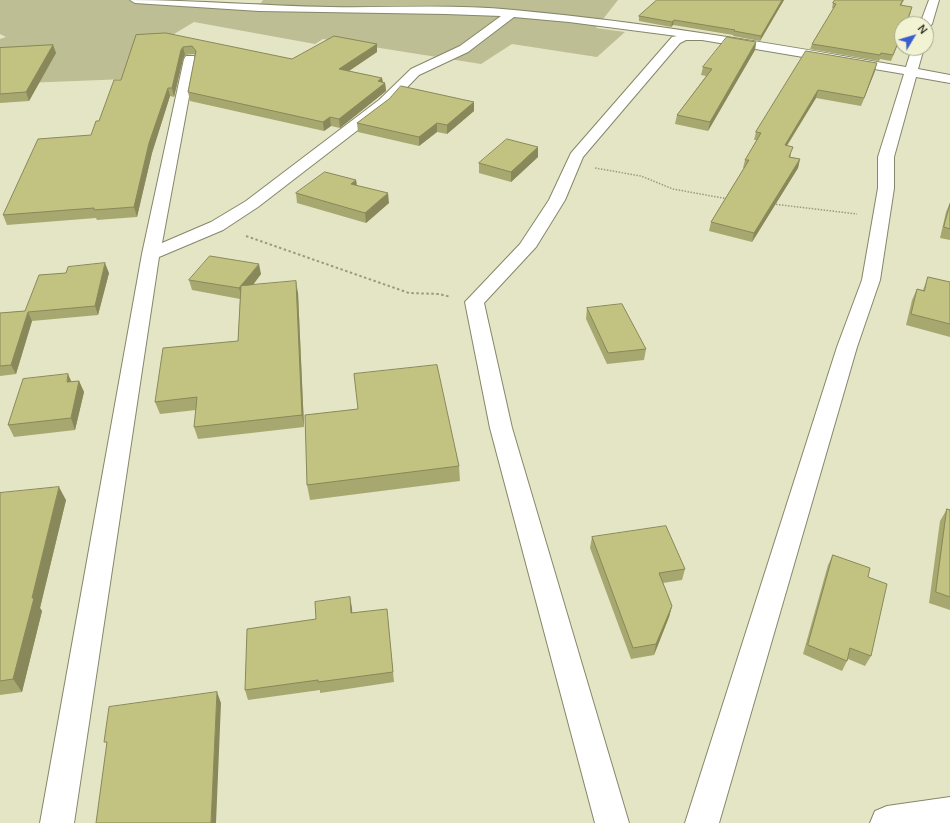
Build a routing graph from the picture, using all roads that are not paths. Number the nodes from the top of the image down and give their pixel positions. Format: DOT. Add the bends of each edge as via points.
graph roads {
  1 [pos="135,0"];
  2 [pos="934,0"];
  3 [pos="513,13"];
  4 [pos="929,16"];
  5 [pos="707,36"];
  6 [pos="915,56"];
  7 [pos="190,59"];
  8 [pos="910,72"];
  9 [pos="950,79"];
  10 [pos="151,254"];
  11 [pos="950,814"];
  12 [pos="57,823"];
  13 [pos="612,823"];
  14 [pos="702,823"];
  15 [pos="887,823"];
  1 -- 3 [label="street" via="202,6 332,10 425,9"];
  2 -- 4 [label="street"];
  3 -- 5 [label="street"];
  3 -- 10 [label="street" via="464,49 415,72 384,103 252,204 217,226"];
  5 -- 8 [label="street"];
  5 -- 13 [label="street" via="676,40 576,156 558,200 527,247 474,302 501,428"];
  6 -- 8 [label="street"];
  7 -- 10 [label="street"];
  8 -- 9 [label="street"];
  8 -- 14 [label="street" via="886,157 886,188 870,280 847,347"];
  10 -- 12 [label="street"];
  11 -- 15 [label="street"];
}
